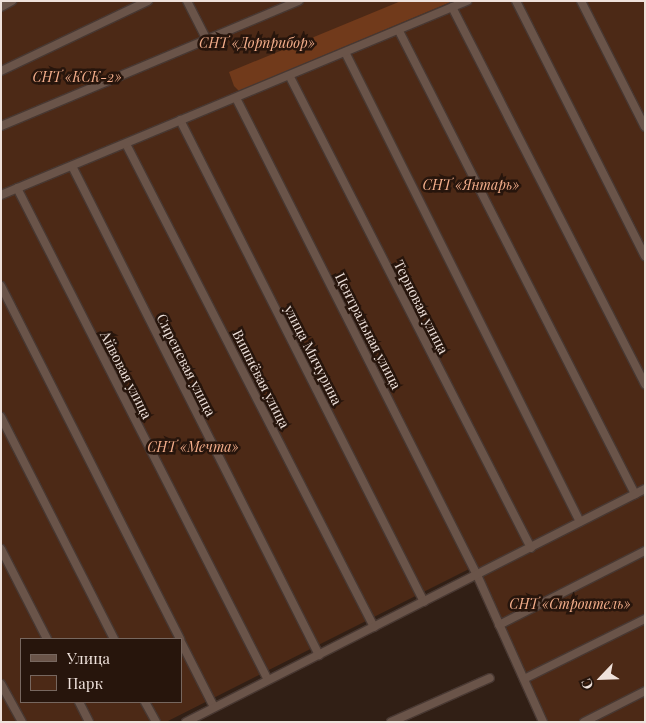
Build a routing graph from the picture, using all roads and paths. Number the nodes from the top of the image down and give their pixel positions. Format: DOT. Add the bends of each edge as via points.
graph roads {
  1 [pos="12,1"];
  2 [pos="148,1"];
  3 [pos="187,1"];
  4 [pos="300,1"];
  5 [pos="467,1"];
  6 [pos="516,1"];
  7 [pos="581,1"];
  8 [pos="1,7"];
  9 [pos="452,7"];
  10 [pos="399,31"];
  11 [pos="208,42"];
  12 [pos="346,54"];
  13 [pos="1,71"];
  14 [pos="290,77"];
  15 [pos="236,98"];
  16 [pos="180,120"];
  17 [pos="1,126"];
  18 [pos="645,127"];
  19 [pos="126,144"];
  20 [pos="72,166"];
  21 [pos="17,188"];
  22 [pos="1,195"];
  23 [pos="645,256"];
  24 [pos="1,286"];
  25 [pos="645,384"];
  26 [pos="1,417"];
  27 [pos="645,489"];
  28 [pos="634,494"];
  29 [pos="580,522"];
  30 [pos="531,548"];
  31 [pos="1,549"];
  32 [pos="645,551"];
  33 [pos="477,575"];
  34 [pos="424,602"];
  35 [pos="645,619"];
  36 [pos="499,624"];
  37 [pos="374,627"];
  38 [pos="46,638"];
  39 [pos="113,638"];
  40 [pos="180,638"];
  41 [pos="182,642"];
  42 [pos="319,655"];
  43 [pos="490,678"];
  44 [pos="524,679"];
  45 [pos="268,680"];
  46 [pos="1,684"];
  47 [pos="645,691"];
  48 [pos="80,703"];
  49 [pos="146,703"];
  50 [pos="214,707"];
  51 [pos="22,722"];
  52 [pos="89,722"];
  53 [pos="156,722"];
  54 [pos="186,722"];
  55 [pos="391,722"];
  56 [pos="543,722"];
  57 [pos="584,722"];
  1 -- 8 [label="street"];
  2 -- 13 [label="street"];
  3 -- 11 [label="street"];
  4 -- 11 [label="street"];
  5 -- 9 [label="street"];
  6 -- 23 [label="street"];
  7 -- 18 [label="street"];
  9 -- 10 [label="street"];
  9 -- 25 [label="street"];
  10 -- 12 [label="street"];
  10 -- 28 [label="street"];
  11 -- 17 [label="street"];
  12 -- 14 [label="street"];
  12 -- 29 [label="street"];
  14 -- 15 [label="street"];
  14 -- 30 [label="street, Терновая улица"];
  15 -- 16 [label="street"];
  15 -- 33 [label="street, Центральная улица"];
  16 -- 19 [label="street"];
  16 -- 34 [label="street, улица Мичурина"];
  19 -- 20 [label="street"];
  19 -- 37 [label="street, Вишнёвая улица"];
  20 -- 21 [label="street"];
  20 -- 42 [label="street, Сиреневая улица"];
  21 -- 22 [label="street"];
  21 -- 45 [label="street, Айвовая улица"];
  24 -- 40 [label="street"];
  26 -- 39 [label="street"];
  27 -- 28 [label="street"];
  28 -- 29 [label="street"];
  29 -- 30 [label="street"];
  30 -- 33 [label="street"];
  31 -- 38 [label="street"];
  32 -- 36 [label="street"];
  33 -- 34 [label="street"];
  33 -- 36 [label="street, Центральная улица"];
  34 -- 37 [label="street"];
  35 -- 44 [label="street"];
  36 -- 44 [label="street, Центральная улица"];
  37 -- 42 [label="street"];
  41 -- 50 [label="street"];
  42 -- 45 [label="street"];
  43 -- 55 [label="street"];
  44 -- 56 [label="street, Центральная улица"];
  45 -- 50 [label="street"];
  46 -- 51 [label="street"];
  47 -- 57 [label="street"];
  48 -- 52 [label="street"];
  49 -- 53 [label="street"];
  50 -- 54 [label="street"];
}
